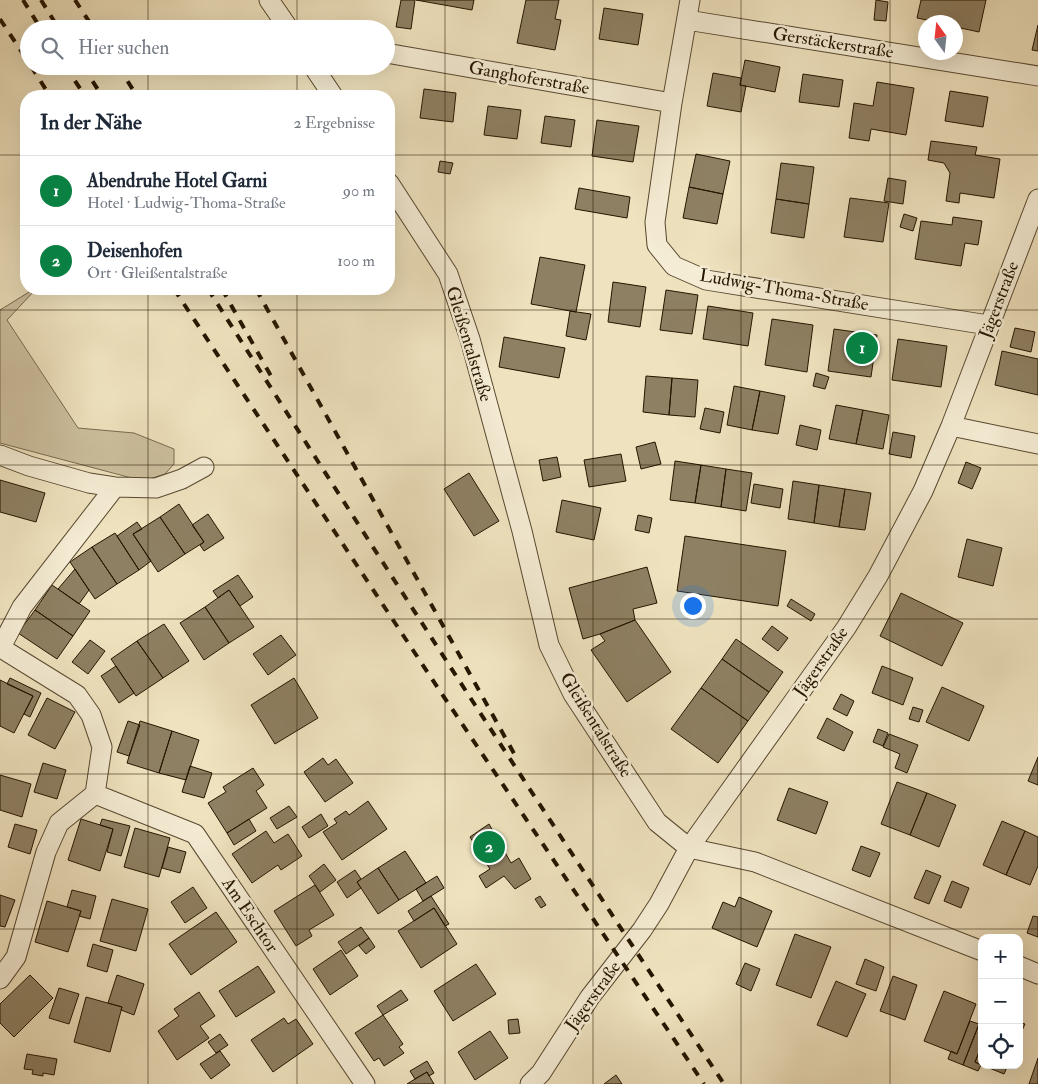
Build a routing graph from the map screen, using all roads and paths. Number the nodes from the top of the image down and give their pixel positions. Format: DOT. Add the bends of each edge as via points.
graph roads {
  1 [pos="270,0"];
  2 [pos="690,0"];
  3 [pos="283,20"];
  4 [pos="687,20"];
  5 [pos="395,55"];
  6 [pos="319,75"];
  7 [pos="1038,76"];
  8 [pos="329,90"];
  9 [pos="672,103"];
  10 [pos="395,192"];
  11 [pos="1037,206"];
  12 [pos="988,325"];
  13 [pos="951,426"];
  14 [pos="1038,444"];
  15 [pos="0,454"];
  16 [pos="204,467"];
  17 [pos="115,487"];
  18 [pos="1,649"];
  19 [pos="95,794"];
  20 [pos="689,848"];
  21 [pos="978,949"];
  22 [pos="1023,968"];
  23 [pos="1038,974"];
  24 [pos="0,979"];
  25 [pos="365,1084"];
  26 [pos="530,1084"];
  1 -- 3 [label="street"];
  2 -- 4 [label="street, Ludwig-Thoma-Straße"];
  4 -- 7 [label="street, Gerstäckerstraße"];
  4 -- 9 [label="street, Ludwig-Thoma-Straße"];
  5 -- 9 [label="street, Ganghoferstraße"];
  6 -- 8 [label="street"];
  9 -- 12 [label="street, Ludwig-Thoma-Straße" via="655,222 657,245 674,266 706,280"];
  10 -- 20 [label="street, Gleißentalstraße" via="448,274 478,368 549,645 572,694 657,822"];
  11 -- 12 [label="street, Jägerstraße"];
  12 -- 13 [label="street, Jägerstraße"];
  13 -- 14 [label="street"];
  13 -- 20 [label="street, Jägerstraße" via="923,491 851,620"];
  15 -- 17 [label="street" via="29,466"];
  16 -- 17 [label="street" via="156,488"];
  17 -- 18 [label="street" via="22,606"];
  18 -- 19 [label="street" via="78,695 91,715 102,747"];
  19 -- 24 [label="street" via="59,823 46,852 16,957"];
  19 -- 25 [label="street, Am Eschtor" via="195,834"];
  20 -- 21 [label="street, Gleißentalstraße" via="755,862"];
  20 -- 26 [label="street, Jägerstraße" via="642,930 590,997 541,1073"];
  22 -- 23 [label="street"];
}
